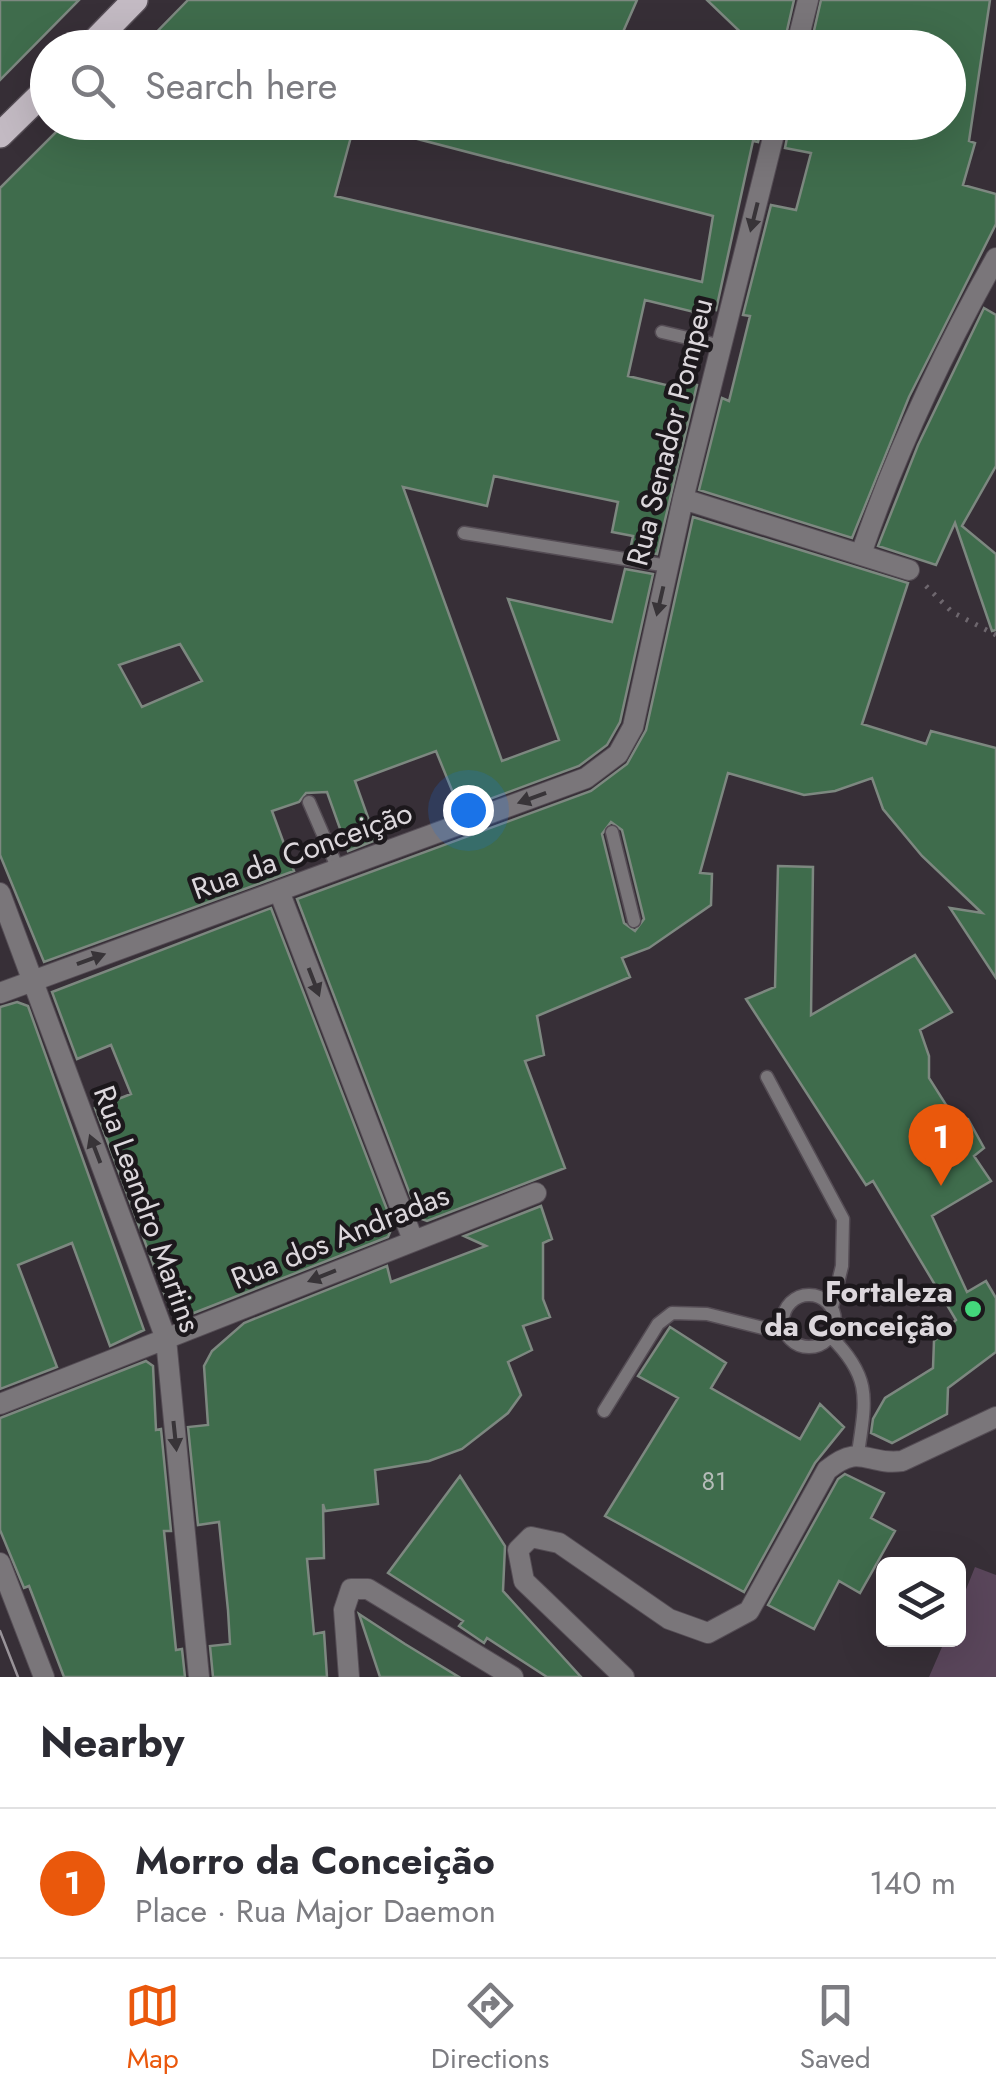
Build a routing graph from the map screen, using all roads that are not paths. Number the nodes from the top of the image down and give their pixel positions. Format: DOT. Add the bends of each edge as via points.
graph roads {
  1 [pos="136,0"];
  2 [pos="808,0"];
  3 [pos="106,30"];
  4 [pos="800,30"];
  5 [pos="30,106"];
  6 [pos="0,136"];
  7 [pos="773,140"];
  8 [pos="996,258"];
  9 [pos="662,332"];
  10 [pos="722,346"];
  11 [pos="684,499"];
  12 [pos="464,533"];
  13 [pos="861,554"];
  14 [pos="668,566"];
  15 [pos="909,570"];
  16 [pos="618,754"];
  17 [pos="309,802"];
  18 [pos="612,832"];
  19 [pos="338,869"];
  20 [pos="279,891"];
  21 [pos="0,892"];
  22 [pos="634,922"];
  23 [pos="32,981"];
  24 [pos="0,993"];
  25 [pos="767,1077"];
  26 [pos="536,1193"];
  27 [pos="413,1240"];
  28 [pos="832,1307"];
  29 [pos="787,1334"];
  30 [pos="830,1336"];
  31 [pos="166,1339"];
  32 [pos="0,1404"];
  33 [pos="604,1410"];
  34 [pos="996,1416"];
  35 [pos="858,1454"];
  36 [pos="0,1563"];
  37 [pos="44,1677"];
  38 [pos="200,1677"];
  39 [pos="349,1677"];
  40 [pos="514,1677"];
  41 [pos="624,1677"];
  1 -- 3 [label="main road"];
  2 -- 4 [label="street"];
  5 -- 6 [label="main road"];
  7 -- 10 [label="street, Rua Senador Pompeu, one-way"];
  8 -- 13 [label="street" via="910,423"];
  9 -- 10 [label="lane"];
  10 -- 11 [label="street, Rua Senador Pompeu"];
  11 -- 13 [label="street"];
  11 -- 14 [label="street, Rua Senador Pompeu"];
  12 -- 14 [label="lane"];
  13 -- 15 [label="street"];
  14 -- 16 [label="street, Rua Senador Pompeu, one-way" via="632,726"];
  16 -- 19 [label="street, Rua da Conceição, one-way" via="597,779"];
  17 -- 19 [label="lane"];
  18 -- 22 [label="lane"];
  19 -- 20 [label="street, Rua da Conceição"];
  23 -- 20 [label="street, Rua da Conceição, one-way"];
  20 -- 27 [label="street, one-way"];
  21 -- 23 [label="street, Rua Leandro Martins"];
  23 -- 24 [label="street, Rua da Conceição"];
  31 -- 23 [label="street, Rua Leandro Martins, one-way"];
  25 -- 28 [label="lane" via="843,1219"];
  26 -- 27 [label="street, Rua dos Andradas"];
  27 -- 31 [label="street, Rua dos Andradas, one-way"];
  28 -- 29 [label="lane" via="816,1295 796,1298 784,1314"];
  28 -- 30 [label="lane"];
  29 -- 30 [label="lane" via="813,1347"];
  29 -- 33 [label="lane" via="707,1314 672,1313 658,1324"];
  30 -- 35 [label="lane" via="864,1380"];
  31 -- 32 [label="street, Rua dos Andradas"];
  31 -- 38 [label="street, Rua Leandro Martins, one-way"];
  34 -- 35 [label="street" via="902,1460"];
  35 -- 41 [label="street" via="827,1470 749,1610 708,1633 669,1618 559,1543 531,1538 518,1550 524,1581"];
  36 -- 37 [label="street"];
  39 -- 40 [label="street" via="344,1610 351,1589 368,1589"];
}
